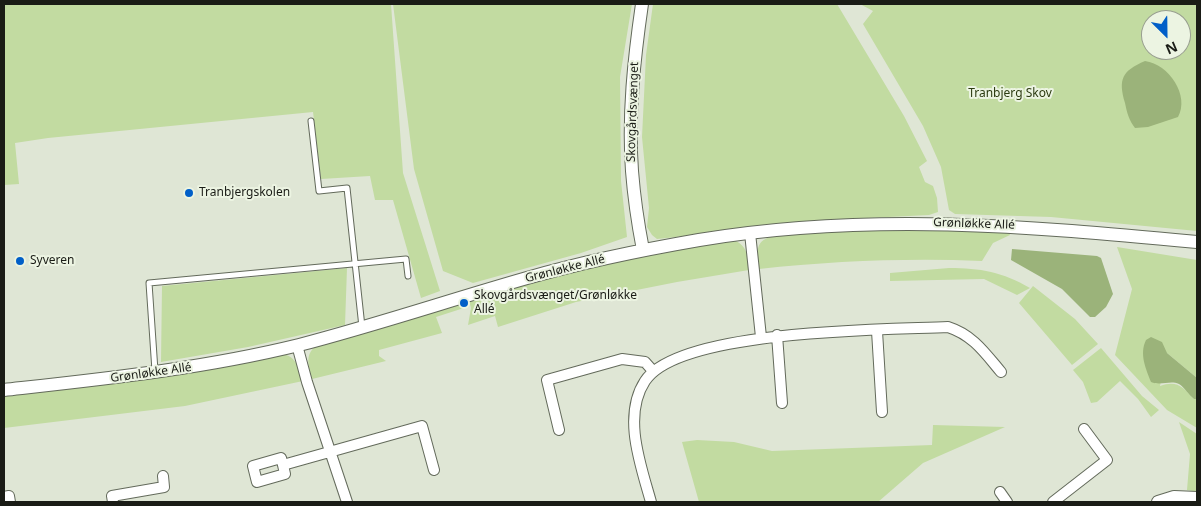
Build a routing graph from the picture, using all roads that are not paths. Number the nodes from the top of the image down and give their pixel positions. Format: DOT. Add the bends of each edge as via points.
graph roads {
  1 [pos="642,4"];
  2 [pos="311,121"];
  3 [pos="750,233"];
  4 [pos="1197,242"];
  5 [pos="643,250"];
  6 [pos="355,263"];
  7 [pos="408,276"];
  8 [pos="362,328"];
  9 [pos="877,331"];
  10 [pos="777,335"];
  11 [pos="761,337"];
  12 [pos="298,345"];
  13 [pos="653,371"];
  14 [pos="1001,372"];
  15 [pos="155,374"];
  16 [pos="4,390"];
  17 [pos="782,403"];
  18 [pos="882,412"];
  19 [pos="1084,429"];
  20 [pos="559,430"];
  21 [pos="331,452"];
  22 [pos="283,465"];
  23 [pos="434,470"];
  24 [pos="163,476"];
  25 [pos="1000,492"];
  26 [pos="4,497"];
  27 [pos="1197,498"];
  28 [pos="10,502"];
  29 [pos="113,502"];
  30 [pos="347,502"];
  31 [pos="651,502"];
  32 [pos="1007,502"];
  33 [pos="1053,502"];
  34 [pos="1158,502"];
  1 -- 5 [label="street, Skovgårdsvænget" via="631,122 632,170"];
  2 -- 6 [label="lane" via="320,191 347,188"];
  3 -- 4 [label="street, Grønløkke Allé" via="822,226 940,222 1073,229"];
  3 -- 5 [label="street, Grønløkke Allé"];
  3 -- 11 [label="street"];
  5 -- 8 [label="street, Grønløkke Allé" via="526,278"];
  6 -- 7 [label="lane" via="406,259"];
  6 -- 8 [label="lane"];
  6 -- 15 [label="lane" via="149,284"];
  8 -- 12 [label="street, Grønløkke Allé"];
  9 -- 10 [label="street"];
  9 -- 14 [label="street" via="948,327 975,340"];
  9 -- 18 [label="street"];
  10 -- 11 [label="street"];
  10 -- 17 [label="street"];
  11 -- 13 [label="street" via="681,357"];
  12 -- 15 [label="street, Grønløkke Allé"];
  12 -- 21 [label="street" via="306,382"];
  13 -- 20 [label="street" via="645,362 622,359 547,380"];
  13 -- 31 [label="street" via="644,382 635,410 639,458"];
  15 -- 16 [label="street, Grønløkke Allé"];
  19 -- 33 [label="street" via="1107,460"];
  21 -- 22 [label="street"];
  21 -- 23 [label="street" via="422,426"];
  21 -- 30 [label="street"];
  24 -- 29 [label="street" via="164,487 112,496"];
  25 -- 32 [label="street"];
  26 -- 28 [label="street" via="9,496"];
  27 -- 34 [label="street" via="1174,497"];
}
